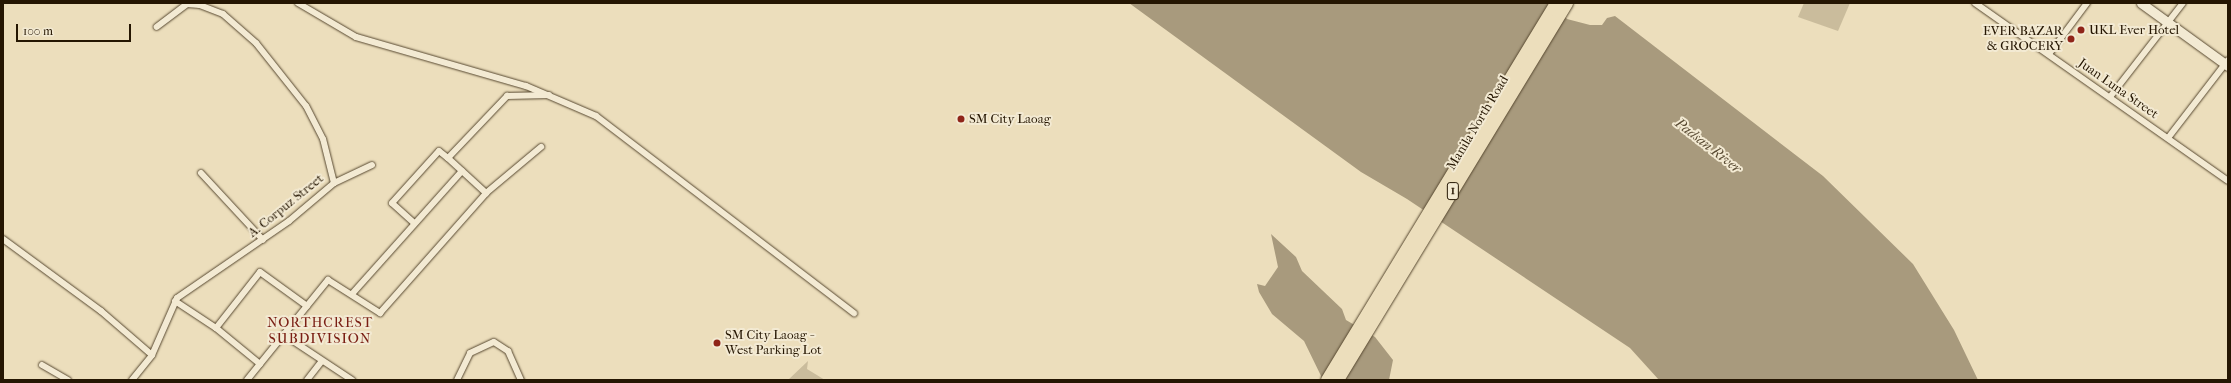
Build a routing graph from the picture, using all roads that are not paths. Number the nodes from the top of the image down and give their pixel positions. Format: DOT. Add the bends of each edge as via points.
graph roads {
  1 [pos="188,3"];
  2 [pos="298,3"];
  3 [pos="1556,3"];
  4 [pos="1567,3"];
  5 [pos="1975,3"];
  6 [pos="2087,3"];
  7 [pos="2141,3"];
  8 [pos="2184,3"];
  9 [pos="2169,23"];
  10 [pos="156,27"];
  11 [pos="2049,54"];
  12 [pos="2227,63"];
  13 [pos="554,95"];
  14 [pos="2110,97"];
  15 [pos="2168,138"];
  16 [pos="542,147"];
  17 [pos="448,158"];
  18 [pos="372,166"];
  19 [pos="462,171"];
  20 [pos="201,173"];
  21 [pos="2228,181"];
  22 [pos="334,183"];
  23 [pos="486,193"];
  24 [pos="413,222"];
  25 [pos="3,239"];
  26 [pos="263,240"];
  27 [pos="352,294"];
  28 [pos="175,301"];
  29 [pos="307,306"];
  30 [pos="854,313"];
  31 [pos="216,328"];
  32 [pos="284,335"];
  33 [pos="152,355"];
  34 [pos="322,361"];
  35 [pos="260,364"];
  36 [pos="42,365"];
  37 [pos="68,380"];
  38 [pos="132,380"];
  39 [pos="247,380"];
  40 [pos="307,380"];
  41 [pos="352,380"];
  42 [pos="457,380"];
  43 [pos="521,380"];
  44 [pos="1327,380"];
  45 [pos="1338,380"];
  1 -- 10 [label="street, A. Corpuz Street"];
  1 -- 22 [label="street, A. Corpuz Street" via="223,14 256,43 284,75 323,139"];
  2 -- 13 [label="street" via="356,37"];
  3 -- 44 [label="highway, Manila North Road / 1"];
  4 -- 45 [label="highway, Manila North Road / 1"];
  5 -- 11 [label="street, Juan Luna Street"];
  6 -- 11 [label="street"];
  7 -- 9 [label="main road"];
  8 -- 9 [label="street"];
  9 -- 12 [label="main road"];
  9 -- 14 [label="street"];
  11 -- 14 [label="street, Juan Luna Street"];
  12 -- 15 [label="street"];
  13 -- 17 [label="street" via="507,96 500,99"];
  13 -- 30 [label="street" via="596,116"];
  14 -- 15 [label="street, Juan Luna Street"];
  15 -- 21 [label="street, Juan Luna Street"];
  16 -- 23 [label="street"];
  17 -- 19 [label="street"];
  17 -- 24 [label="street" via="439,151 392,203"];
  18 -- 22 [label="street"];
  19 -- 23 [label="street"];
  19 -- 24 [label="street"];
  20 -- 26 [label="street"];
  22 -- 26 [label="street, A. Corpuz Street"];
  23 -- 27 [label="street" via="380,313"];
  24 -- 27 [label="street"];
  25 -- 33 [label="street" via="101,311"];
  26 -- 28 [label="street, A. Corpuz Street" via="184,292"];
  27 -- 29 [label="street" via="328,280"];
  28 -- 31 [label="street"];
  28 -- 33 [label="street, A. Corpuz Street"];
  29 -- 31 [label="street" via="260,272"];
  29 -- 32 [label="street"];
  31 -- 35 [label="street"];
  32 -- 34 [label="street"];
  32 -- 35 [label="street"];
  33 -- 38 [label="street, A. Corpuz Street"];
  34 -- 40 [label="street"];
  34 -- 41 [label="street"];
  35 -- 39 [label="street"];
  36 -- 37 [label="street"];
  42 -- 43 [label="street" via="470,353 494,342 508,351"];
}
